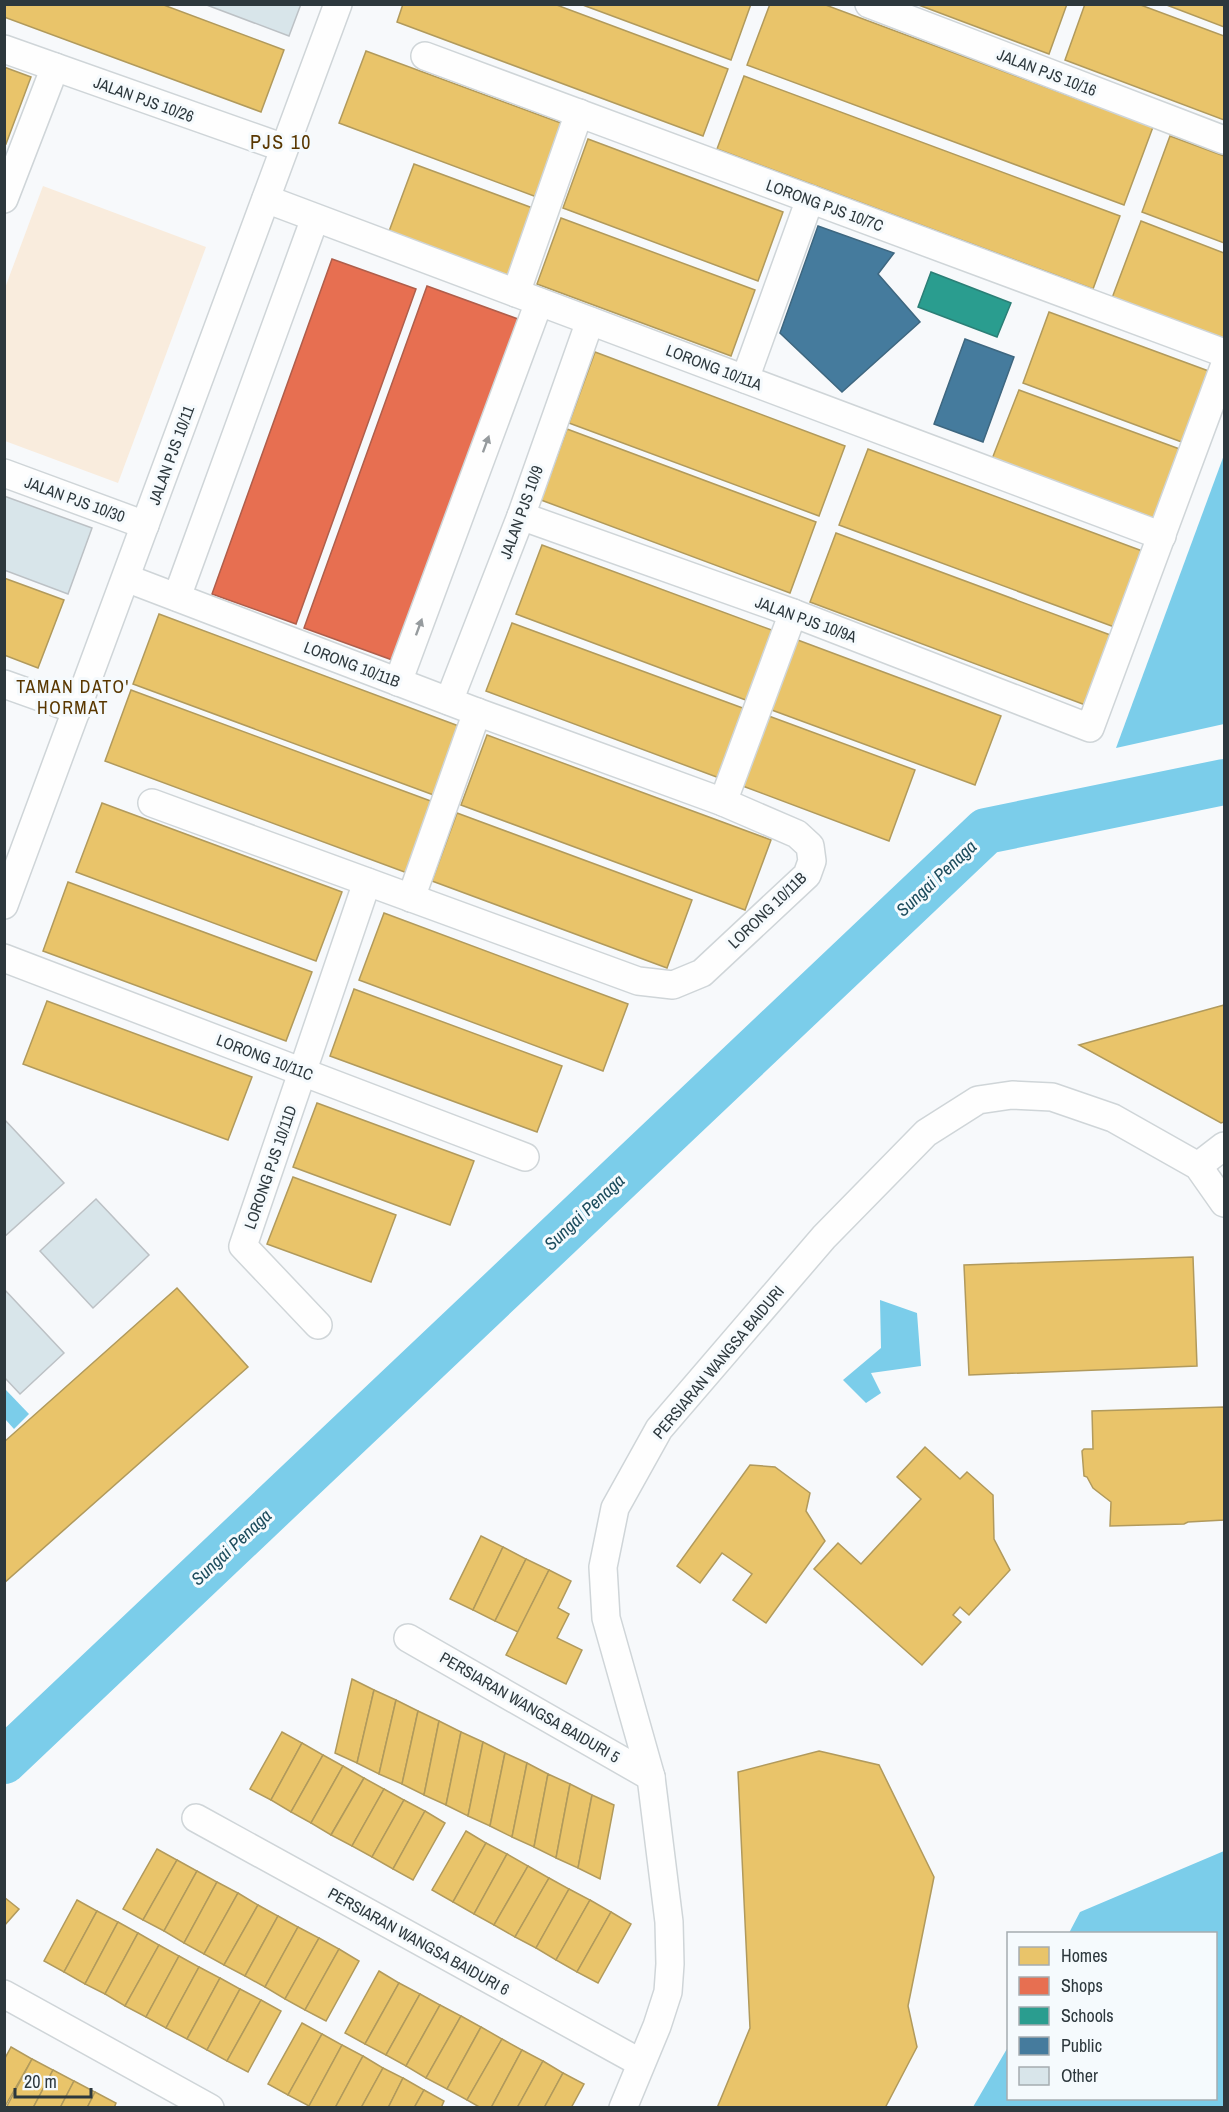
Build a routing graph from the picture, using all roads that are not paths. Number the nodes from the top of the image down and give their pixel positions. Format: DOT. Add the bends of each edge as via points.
graph roads {
  1 [pos="338,4"];
  2 [pos="869,4"];
  3 [pos="4,49"];
  4 [pos="425,56"];
  5 [pos="56,67"];
  6 [pos="579,113"];
  7 [pos="1224,140"];
  8 [pos="284,148"];
  9 [pos="4,199"];
  10 [pos="266,199"];
  11 [pos="810,199"];
  12 [pos="315,218"];
  13 [pos="527,298"];
  14 [pos="590,321"];
  15 [pos="1224,353"];
  16 [pos="1224,367"];
  17 [pos="745,379"];
  18 [pos="4,473"];
  19 [pos="521,516"];
  20 [pos="145,525"];
  21 [pos="1162,536"];
  22 [pos="126,578"];
  23 [pos="177,597"];
  24 [pos="793,613"];
  25 [pos="398,681"];
  26 [pos="4,684"];
  27 [pos="449,701"];
  28 [pos="76,710"];
  29 [pos="477,712"];
  30 [pos="723,802"];
  31 [pos="152,803"];
  32 [pos="367,882"];
  33 [pos="411,898"];
  34 [pos="4,905"];
  35 [pos="4,958"];
  36 [pos="303,1072"];
  37 [pos="1224,1146"];
  38 [pos="525,1157"];
  39 [pos="1198,1166"];
  40 [pos="1224,1203"];
  41 [pos="318,1325"];
  42 [pos="408,1638"];
  43 [pos="651,1777"];
  44 [pos="196,1818"];
  45 [pos="4,1994"];
  46 [pos="642,2063"];
  47 [pos="210,2108"];
  48 [pos="623,2108"];
  1 -- 8 [label="street, JALAN PJS 10/11"];
  2 -- 7 [label="street, JALAN PJS 10/16"];
  3 -- 5 [label="street, JALAN PJS 10/26"];
  4 -- 6 [label="street, LORONG PJS 10/7C"];
  5 -- 8 [label="street, JALAN PJS 10/26"];
  5 -- 9 [label="street"];
  6 -- 11 [label="street, LORONG PJS 10/7C"];
  6 -- 13 [label="street"];
  8 -- 10 [label="street, JALAN PJS 10/11"];
  10 -- 12 [label="street, LORONG 10/11A"];
  10 -- 20 [label="street, JALAN PJS 10/11"];
  11 -- 15 [label="street, LORONG PJS 10/7C"];
  11 -- 17 [label="street"];
  12 -- 13 [label="street, LORONG 10/11A"];
  12 -- 23 [label="street"];
  13 -- 14 [label="street, LORONG 10/11A"];
  25 -- 13 [label="street, one-way"];
  14 -- 17 [label="street, LORONG 10/11A"];
  14 -- 19 [label="street, JALAN PJS 10/9"];
  16 -- 21 [label="street"];
  17 -- 21 [label="street, LORONG 10/11A"];
  18 -- 20 [label="street, JALAN PJS 10/30"];
  19 -- 24 [label="street, JALAN PJS 10/9A"];
  19 -- 27 [label="street, JALAN PJS 10/9"];
  20 -- 22 [label="street, JALAN PJS 10/11"];
  21 -- 24 [label="street, JALAN PJS 10/9A" via="1090,728"];
  22 -- 23 [label="street, LORONG 10/11B"];
  22 -- 28 [label="street, JALAN PJS 10/11"];
  23 -- 25 [label="street, LORONG 10/11B"];
  24 -- 30 [label="street"];
  25 -- 27 [label="street, LORONG 10/11B"];
  26 -- 28 [label="street"];
  27 -- 29 [label="street, LORONG 10/11B"];
  28 -- 34 [label="street, JALAN PJS 10/11"];
  29 -- 30 [label="street, LORONG 10/11B"];
  29 -- 33 [label="street"];
  30 -- 33 [label="street, LORONG 10/11B" via="797,834 810,846 812,861 807,874 702,973 673,985 638,981"];
  31 -- 32 [label="street, LORONG 10/11B"];
  32 -- 33 [label="street, LORONG 10/11B"];
  32 -- 36 [label="street, LORONG PJS 10/11D"];
  35 -- 36 [label="street, LORONG 10/11C"];
  36 -- 38 [label="street, LORONG 10/11C"];
  36 -- 41 [label="street, LORONG PJS 10/11D" via="243,1246"];
  37 -- 39 [label="street"];
  39 -- 40 [label="street, PERSIARAN WANGSA BAIDURI"];
  39 -- 43 [label="street, PERSIARAN WANGSA BAIDURI" via="1113,1118 1052,1097 1012,1095 978,1100 926,1133 824,1237 659,1429 615,1508 603,1567 606,1618"];
  42 -- 43 [label="street, PERSIARAN WANGSA BAIDURI 5"];
  43 -- 46 [label="street, PERSIARAN WANGSA BAIDURI" via="669,1922 670,1964 668,1992"];
  44 -- 46 [label="street, PERSIARAN WANGSA BAIDURI 6"];
  45 -- 47 [label="street"];
  46 -- 48 [label="street, PERSIARAN WANGSA BAIDURI"];
}
